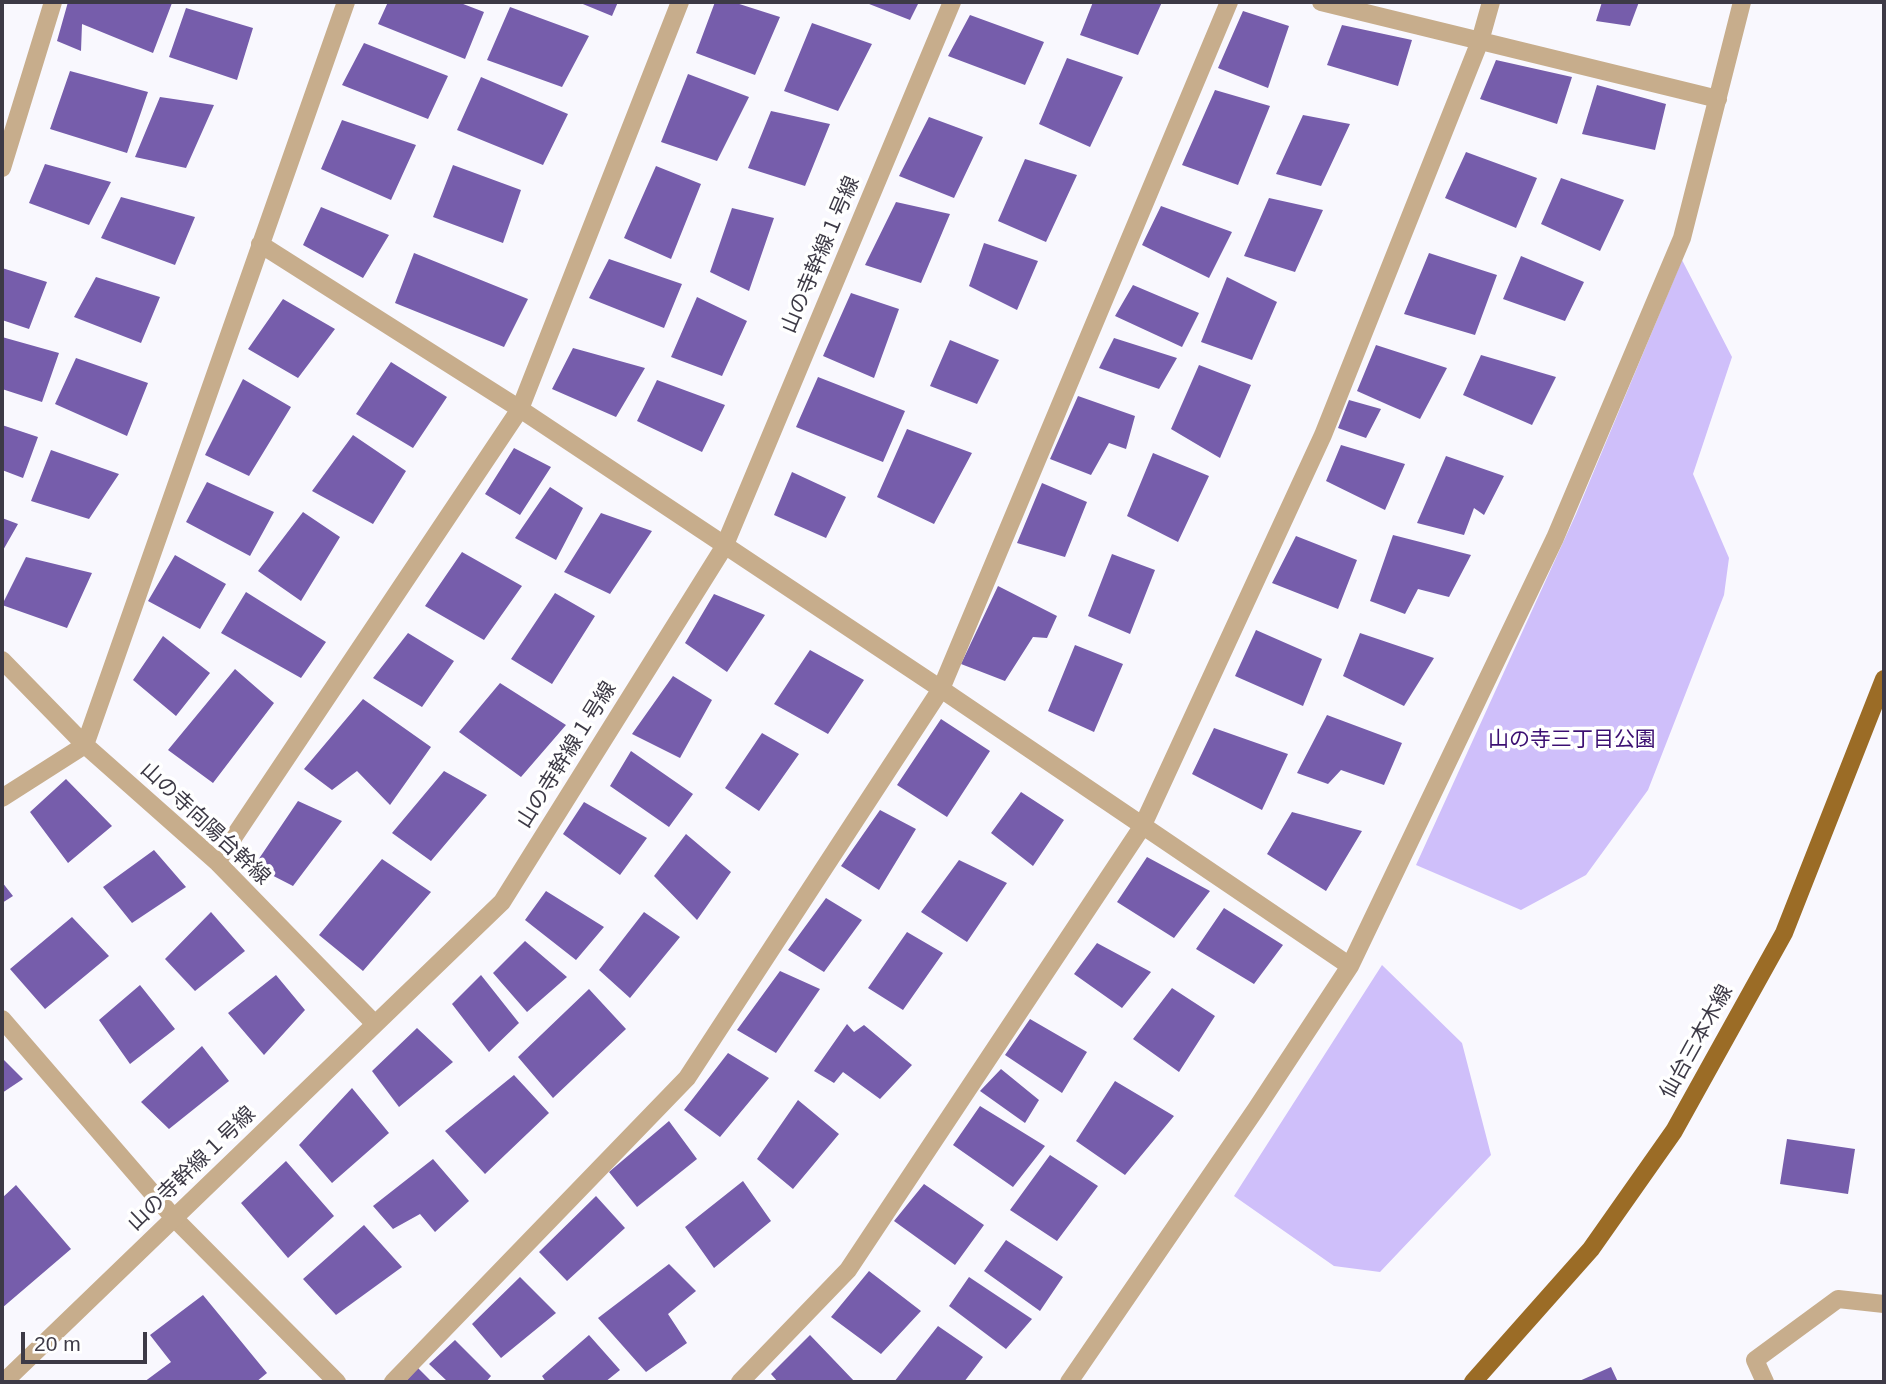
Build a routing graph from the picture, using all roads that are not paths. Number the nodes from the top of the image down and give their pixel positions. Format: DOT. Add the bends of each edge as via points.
graph roads {
  1 [pos="53,2"];
  2 [pos="346,2"];
  3 [pos="680,2"];
  4 [pos="952,2"];
  5 [pos="1229,2"];
  6 [pos="1321,2"];
  7 [pos="1491,2"];
  8 [pos="1742,2"];
  9 [pos="1480,41"];
  10 [pos="1718,99"];
  11 [pos="2,168"];
  12 [pos="260,244"];
  13 [pos="520,410"];
  14 [pos="724,547"];
  15 [pos="2,660"];
  16 [pos="1884,679"];
  17 [pos="941,689"];
  18 [pos="85,745"];
  19 [pos="2,799"];
  20 [pos="1142,827"];
  21 [pos="217,862"];
  22 [pos="1350,966"];
  23 [pos="2,1019"];
  24 [pos="374,1023"];
  25 [pos="174,1218"];
  26 [pos="1884,1304"];
  27 [pos="4,1382"];
  28 [pos="337,1382"];
  29 [pos="393,1382"];
  30 [pos="740,1382"];
  31 [pos="1069,1382"];
  32 [pos="1474,1382"];
  33 [pos="1765,1382"];
  1 -- 11 [label="street"];
  2 -- 12 [label="street"];
  3 -- 13 [label="street"];
  4 -- 14 [label="street, 山の寺幹線１号線"];
  5 -- 17 [label="street"];
  6 -- 9 [label="street"];
  7 -- 9 [label="street"];
  8 -- 10 [label="street"];
  9 -- 10 [label="street"];
  9 -- 20 [label="street" via="1323,435"];
  10 -- 22 [label="street" via="1682,237 1555,538"];
  12 -- 13 [label="street"];
  12 -- 18 [label="street"];
  13 -- 14 [label="street"];
  13 -- 21 [label="street"];
  14 -- 17 [label="street"];
  14 -- 24 [label="street, 山の寺幹線１号線" via="502,902"];
  15 -- 18 [label="street, 山の寺向陽台幹線"];
  16 -- 32 [label="main road, 仙台三本木線" via="1784,933 1674,1131 1591,1250"];
  17 -- 20 [label="street"];
  17 -- 29 [label="street" via="687,1078"];
  18 -- 19 [label="street"];
  18 -- 21 [label="street, 山の寺向陽台幹線"];
  20 -- 22 [label="street"];
  20 -- 30 [label="street" via="848,1270"];
  21 -- 24 [label="street, 山の寺向陽台幹線"];
  22 -- 31 [label="street"];
  23 -- 25 [label="street"];
  24 -- 25 [label="street, 山の寺幹線１号線"];
  25 -- 27 [label="street, 山の寺幹線１号線"];
  25 -- 28 [label="street"];
  26 -- 33 [label="street" via="1838,1299 1755,1360"];
}
